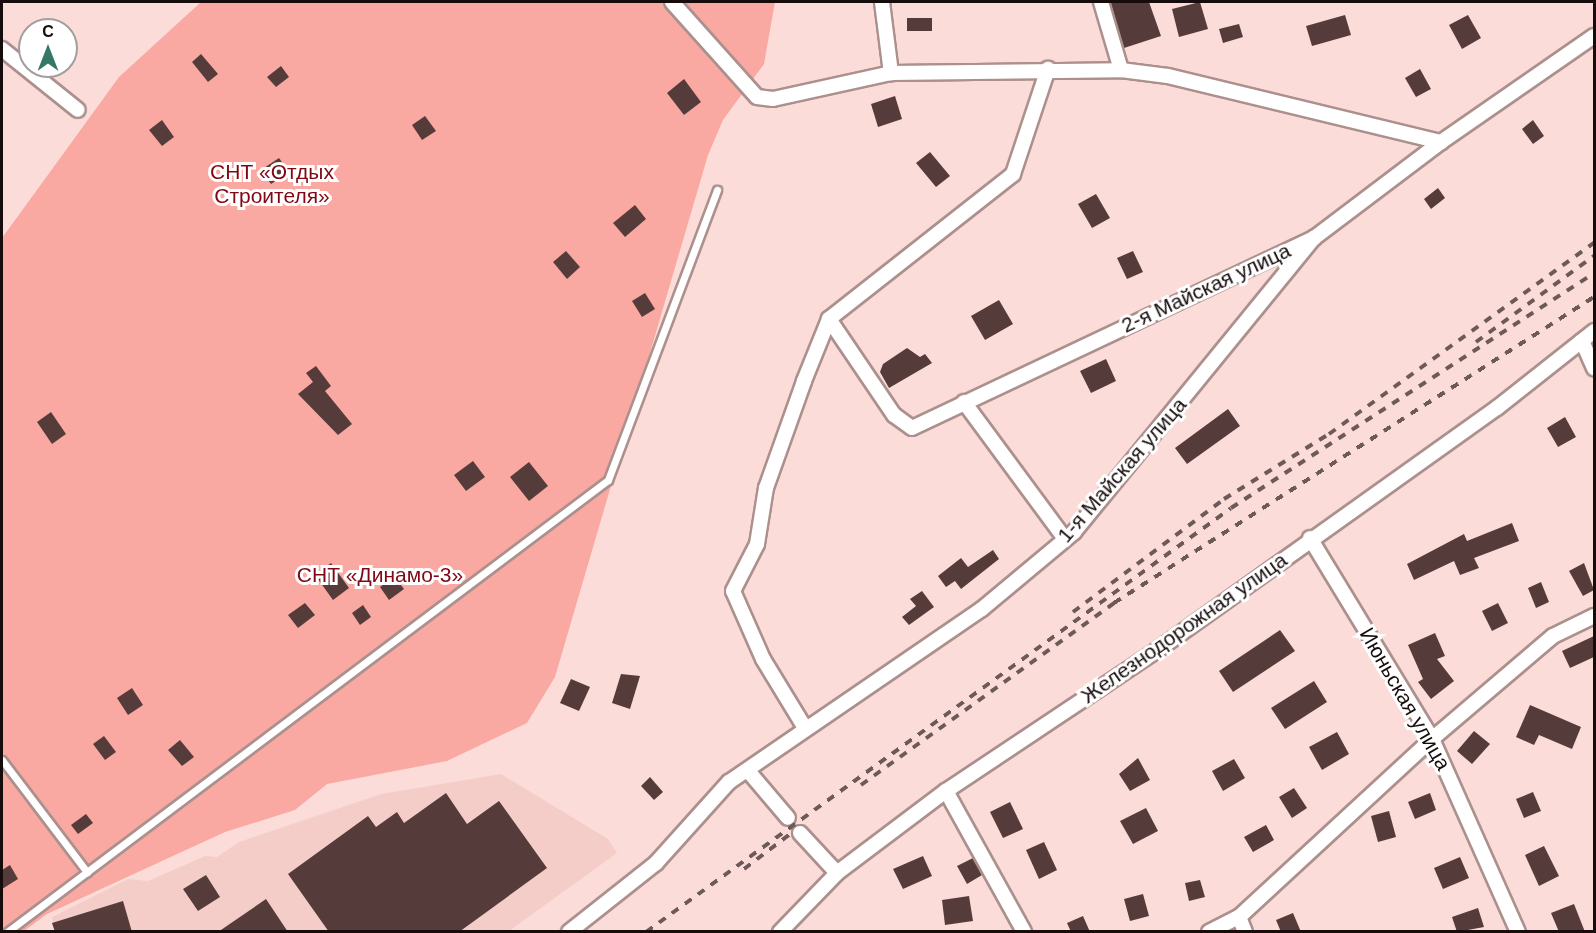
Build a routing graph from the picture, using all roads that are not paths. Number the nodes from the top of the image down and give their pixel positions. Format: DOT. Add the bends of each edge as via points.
graph roads {
  1 [pos="674,2"];
  2 [pos="882,2"];
  3 [pos="1101,2"];
  4 [pos="1594,36"];
  5 [pos="2,49"];
  6 [pos="1048,69"];
  7 [pos="1121,70"];
  8 [pos="891,73"];
  9 [pos="78,110"];
  10 [pos="1441,142"];
  11 [pos="717,190"];
  12 [pos="1314,238"];
  13 [pos="829,318"];
  14 [pos="1594,331"];
  15 [pos="1582,340"];
  16 [pos="1594,368"];
  17 [pos="963,402"];
  18 [pos="1310,538"];
  19 [pos="1065,539"];
  20 [pos="1594,616"];
  21 [pos="805,728"];
  22 [pos="1432,739"];
  23 [pos="2,760"];
  24 [pos="749,772"];
  25 [pos="946,791"];
  26 [pos="788,818"];
  27 [pos="801,833"];
  28 [pos="87,872"];
  29 [pos="837,873"];
  30 [pos="1239,917"];
  31 [pos="7,932"];
  32 [pos="569,932"];
  33 [pos="780,932"];
  34 [pos="1024,932"];
  35 [pos="1209,932"];
  36 [pos="1245,932"];
  37 [pos="1518,932"];
  1 -- 8 [label="street" via="757,97 773,99"];
  2 -- 8 [label="street"];
  3 -- 7 [label="street"];
  4 -- 10 [label="street, 2-я Майская улица"];
  5 -- 9 [label="street"];
  6 -- 7 [label="street"];
  6 -- 8 [label="street"];
  6 -- 13 [label="street" via="1013,174"];
  7 -- 10 [label="street" via="1168,76"];
  10 -- 12 [label="street, 2-я Майская улица"];
  11 -- 28 [label="lane" via="608,480"];
  12 -- 17 [label="street, 2-я Майская улица"];
  12 -- 19 [label="street, 1-я Майская улица" via="1162,429"];
  13 -- 17 [label="street, 2-я Майская улица" via="894,415 912,428"];
  13 -- 21 [label="street" via="766,488 757,544 733,591 763,659"];
  14 -- 15 [label="street, Железнодорожная улица"];
  15 -- 16 [label="street"];
  15 -- 18 [label="street, Железнодорожная улица" via="1497,408"];
  17 -- 19 [label="street"];
  18 -- 22 [label="street, Июньская улица"];
  18 -- 25 [label="street, Железнодорожная улица" via="1156,651"];
  19 -- 21 [label="street, 1-я Майская улица" via="982,609"];
  20 -- 22 [label="street" via="1553,636"];
  21 -- 24 [label="street, 1-я Майская улица"];
  22 -- 30 [label="street"];
  22 -- 37 [label="street, Июньская улица"];
  23 -- 28 [label="lane"];
  24 -- 26 [label="street"];
  24 -- 32 [label="street, 1-я Майская улица" via="729,782 656,863"];
  25 -- 29 [label="street, Железнодорожная улица"];
  25 -- 34 [label="street"];
  27 -- 29 [label="street"];
  28 -- 31 [label="lane"];
  29 -- 33 [label="street, Железнодорожная улица"];
  30 -- 35 [label="street"];
  30 -- 36 [label="street"];
}
